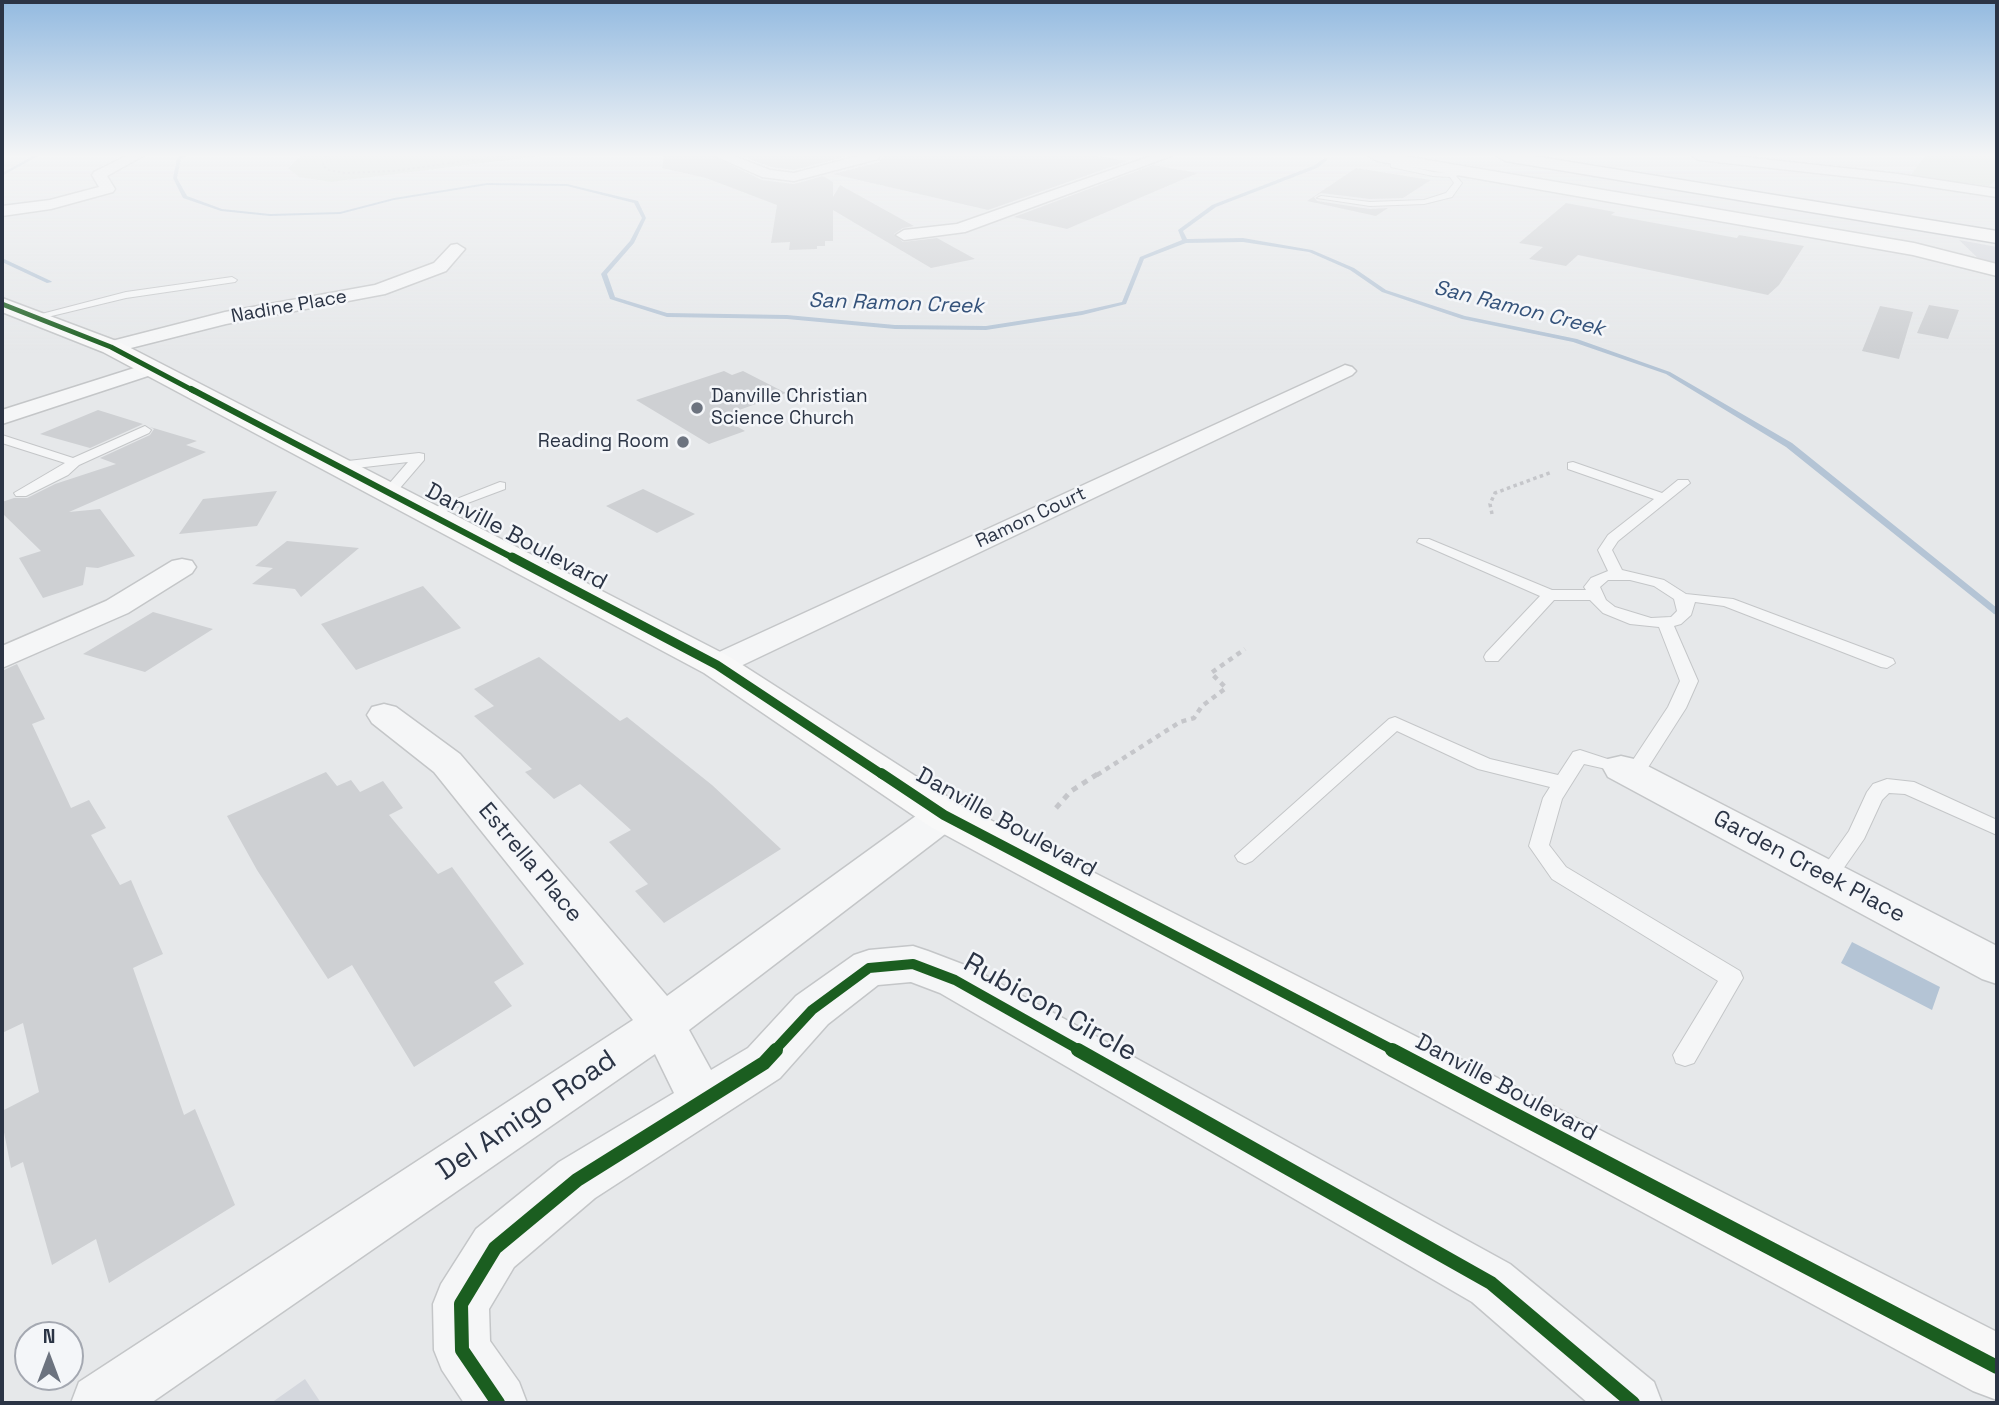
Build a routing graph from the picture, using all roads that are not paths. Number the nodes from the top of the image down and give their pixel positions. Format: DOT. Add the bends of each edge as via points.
graph roads {
  1 [pos="980,222"];
  2 [pos="1751,222"];
  3 [pos="1906,222"];
  4 [pos="904,235"];
  5 [pos="1997,238"];
  6 [pos="457,249"];
  7 [pos="1997,270"];
  8 [pos="232,280"];
  9 [pos="19,311"];
  10 [pos="111,347"];
  11 [pos="150,369"];
  12 [pos="1345,371"];
  13 [pos="2,417"];
  14 [pos="145,430"];
  15 [pos="2,439"];
  16 [pos="74,462"];
  17 [pos="1573,466"];
  18 [pos="1683,483"];
  19 [pos="500,486"];
  20 [pos="21,493"];
  21 [pos="1664,498"];
  22 [pos="428,513"];
  23 [pos="1424,542"];
  24 [pos="182,567"];
  25 [pos="1617,575"];
  26 [pos="1550,595"];
  27 [pos="1593,595"];
  28 [pos="1685,605"];
  29 [pos="1665,623"];
  30 [pos="2,657"];
  31 [pos="1492,657"];
  32 [pos="1887,663"];
  33 [pos="717,665"];
  34 [pos="384,715"];
  35 [pos="1627,771"];
  36 [pos="1563,783"];
  37 [pos="944,815"];
  38 [pos="1997,828"];
  39 [pos="1245,856"];
  40 [pos="1827,876"];
  41 [pos="1997,965"];
  42 [pos="663,1024"];
  43 [pos="1685,1055"];
  44 [pos="703,1102"];
  45 [pos="1997,1367"];
  46 [pos="100,1403"];
  47 [pos="498,1403"];
  48 [pos="1633,1403"];
  1 -- 4 [label="street" via="959,229"];
  2 -- 7 [label="main road" via="1914,249"];
  3 -- 5 [label="main road"];
  6 -- 10 [label="street, Nadine Place" via="440,267 379,290 225,318"];
  8 -- 9 [label="lane"];
  9 -- 10 [label="main road, Danville Boulevard"];
  10 -- 11 [label="main road, Danville Boulevard"];
  11 -- 13 [label="street"];
  11 -- 22 [label="main road, Danville Boulevard"];
  12 -- 33 [label="street, Ramon Court"];
  14 -- 16 [label="lane"];
  15 -- 16 [label="lane"];
  16 -- 20 [label="lane"];
  17 -- 21 [label="lane"];
  18 -- 21 [label="lane"];
  19 -- 22 [label="lane"];
  21 -- 25 [label="lane" via="1613,538 1605,550"];
  22 -- 33 [label="main road, Danville Boulevard"];
  23 -- 26 [label="lane"];
  24 -- 30 [label="street" via="117,607"];
  25 -- 27 [label="lane" via="1596,581"];
  25 -- 28 [label="lane" via="1659,583 1681,597"];
  26 -- 27 [label="lane"];
  26 -- 31 [label="lane"];
  27 -- 29 [label="lane" via="1621,616"];
  28 -- 29 [label="lane" via="1682,617"];
  28 -- 32 [label="lane" via="1691,597 1727,602"];
  29 -- 35 [label="lane" via="1689,681 1676,708"];
  33 -- 37 [label="main road, Danville Boulevard"];
  34 -- 42 [label="street, Estrella Place" via="447,763"];
  35 -- 36 [label="lane" via="1580,756"];
  35 -- 40 [label="street, Garden Creek Place"];
  36 -- 39 [label="lane" via="1485,764 1395,723"];
  36 -- 43 [label="lane" via="1553,798 1539,846 1559,873 1732,978"];
  37 -- 42 [label="street, Del Amigo Road"];
  37 -- 45 [label="main road, Danville Boulevard"];
  38 -- 40 [label="lane" via="1907,787 1887,786 1874,797 1857,834"];
  40 -- 41 [label="street, Garden Creek Place"];
  42 -- 44 [label="street"];
  42 -- 46 [label="street, Del Amigo Road"];
  44 -- 47 [label="street, Rubicon Circle" via="577,1180 495,1248 461,1304 462,1350"];
  44 -- 48 [label="street, Rubicon Circle" via="764,1063 812,1010 869,968 913,964 955,980 1491,1283"];
}
